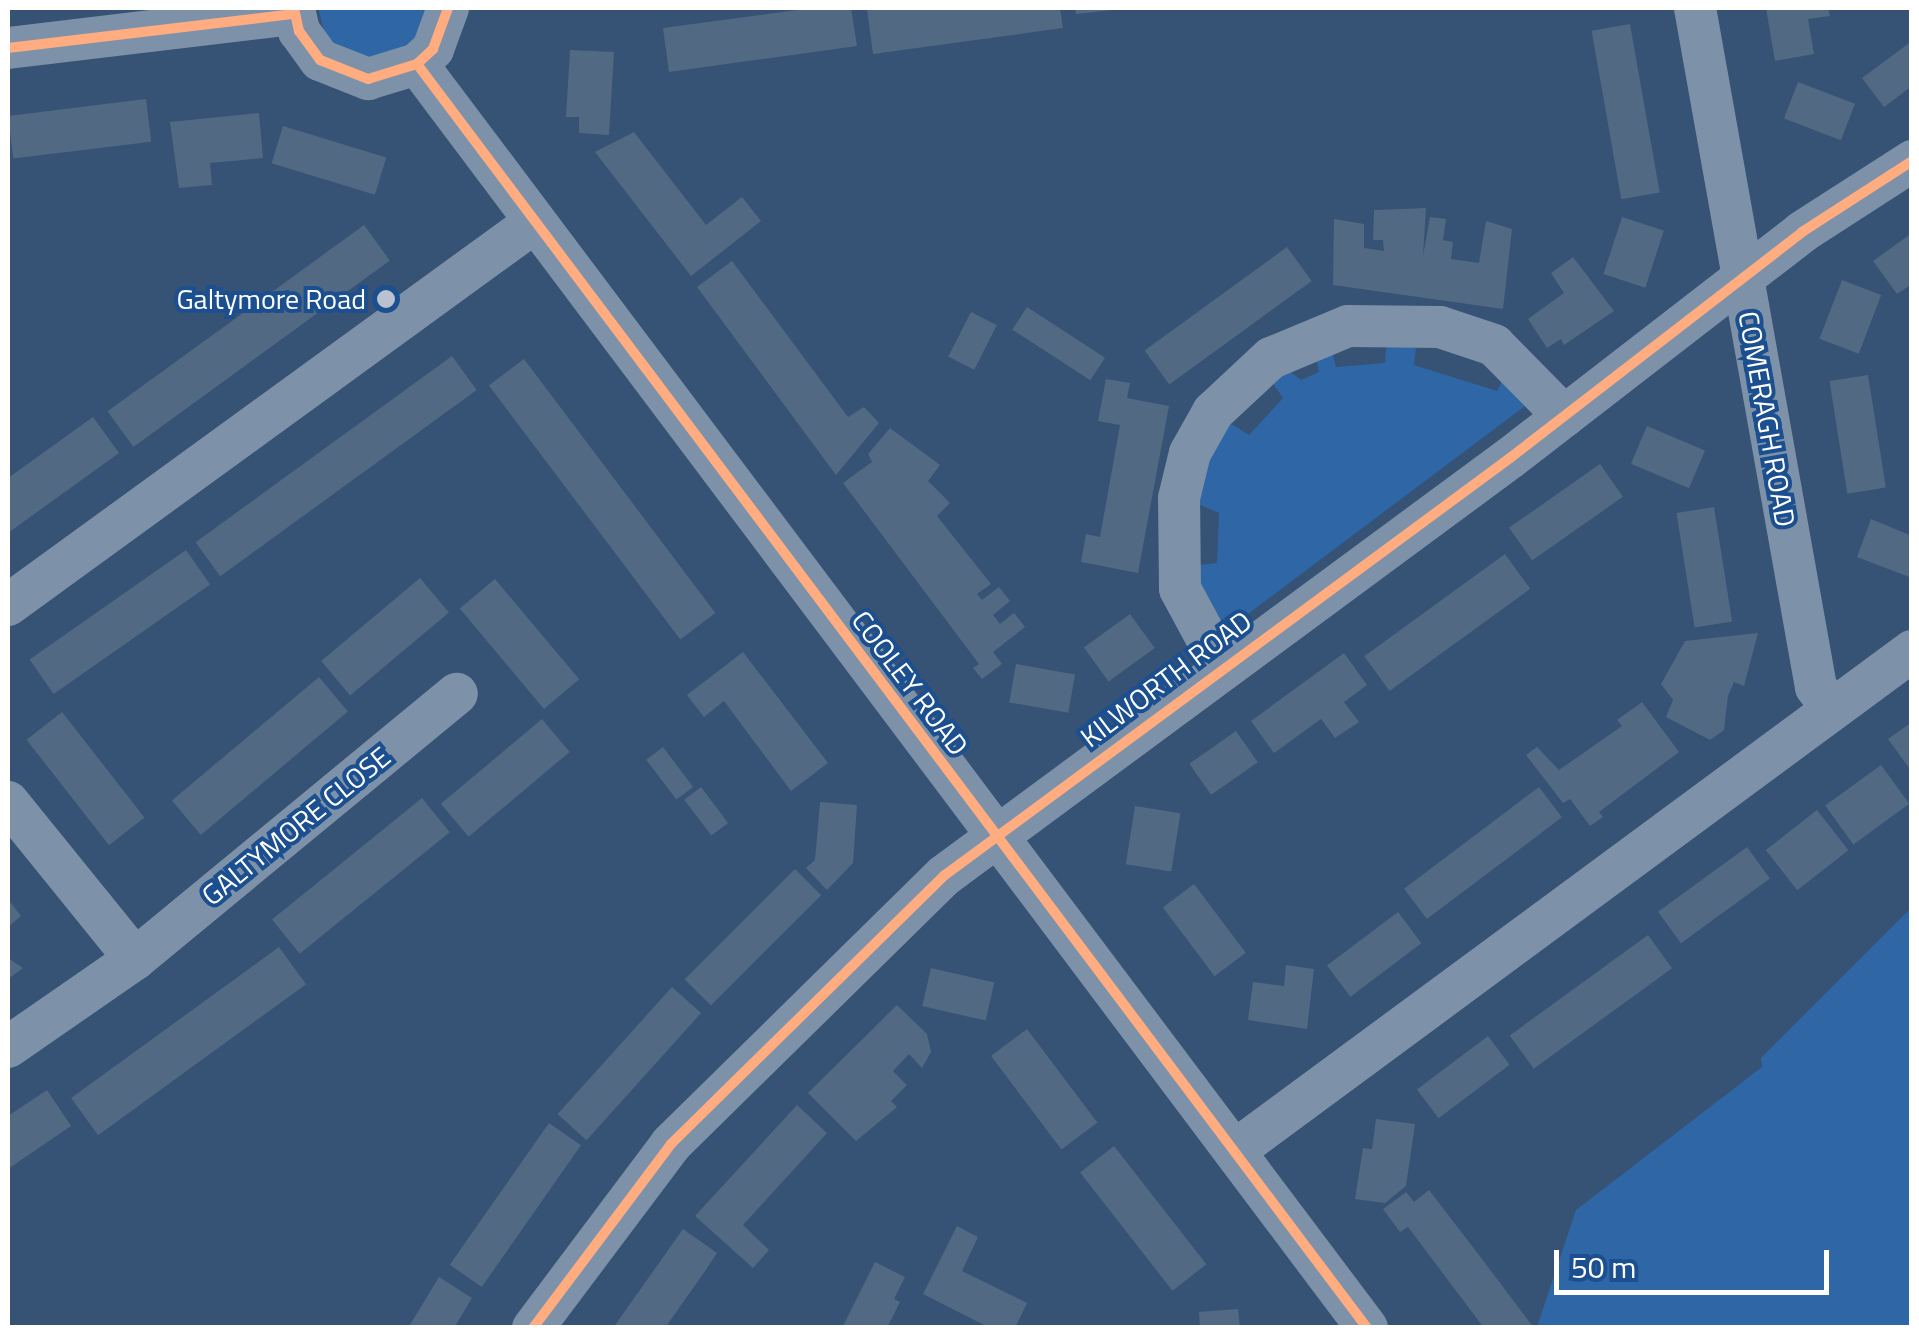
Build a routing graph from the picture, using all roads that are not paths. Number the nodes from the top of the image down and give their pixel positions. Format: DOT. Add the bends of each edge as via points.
graph roads {
  1 [pos="448,8"];
  2 [pos="1695,8"];
  3 [pos="294,11"];
  4 [pos="8,48"];
  5 [pos="418,64"];
  6 [pos="1912,161"];
  7 [pos="535,222"];
  8 [pos="1742,278"];
  9 [pos="1564,416"];
  10 [pos="8,605"];
  11 [pos="1912,650"];
  12 [pos="1222,665"];
  13 [pos="457,694"];
  14 [pos="1831,708"];
  15 [pos="8,802"];
  16 [pos="995,834"];
  17 [pos="135,959"];
  18 [pos="8,1047"];
  19 [pos="1237,1149"];
  20 [pos="534,1328"];
  21 [pos="1367,1328"];
  1 -- 5 [label="street" via="443,30"];
  2 -- 8 [label="street, COMERAGH ROAD"];
  3 -- 4 [label="street"];
  3 -- 5 [label="street" via="320,60 350,76 386,78"];
  5 -- 7 [label="street, COOLEY ROAD"];
  6 -- 8 [label="street, KILWORTH ROAD"];
  7 -- 10 [label="street"];
  7 -- 16 [label="street, COOLEY ROAD"];
  8 -- 9 [label="street, KILWORTH ROAD"];
  8 -- 14 [label="street, COMERAGH ROAD" via="1816,687"];
  9 -- 12 [label="street, KILWORTH ROAD"];
  9 -- 12 [label="street, KILWORTH ROAD" via="1494,345 1440,327 1348,326 1271,358 1213,412 1190,453 1179,498 1180,589"];
  11 -- 14 [label="street"];
  12 -- 16 [label="street, KILWORTH ROAD"];
  13 -- 17 [label="street, GALTYMORE CLOSE"];
  14 -- 19 [label="street"];
  15 -- 17 [label="street"];
  16 -- 19 [label="street, COOLEY ROAD"];
  16 -- 20 [label="street, KILWORTH ROAD" via="877,937 671,1144"];
  17 -- 18 [label="street, GALTYMORE CLOSE"];
  19 -- 21 [label="street, COOLEY ROAD"];
}
